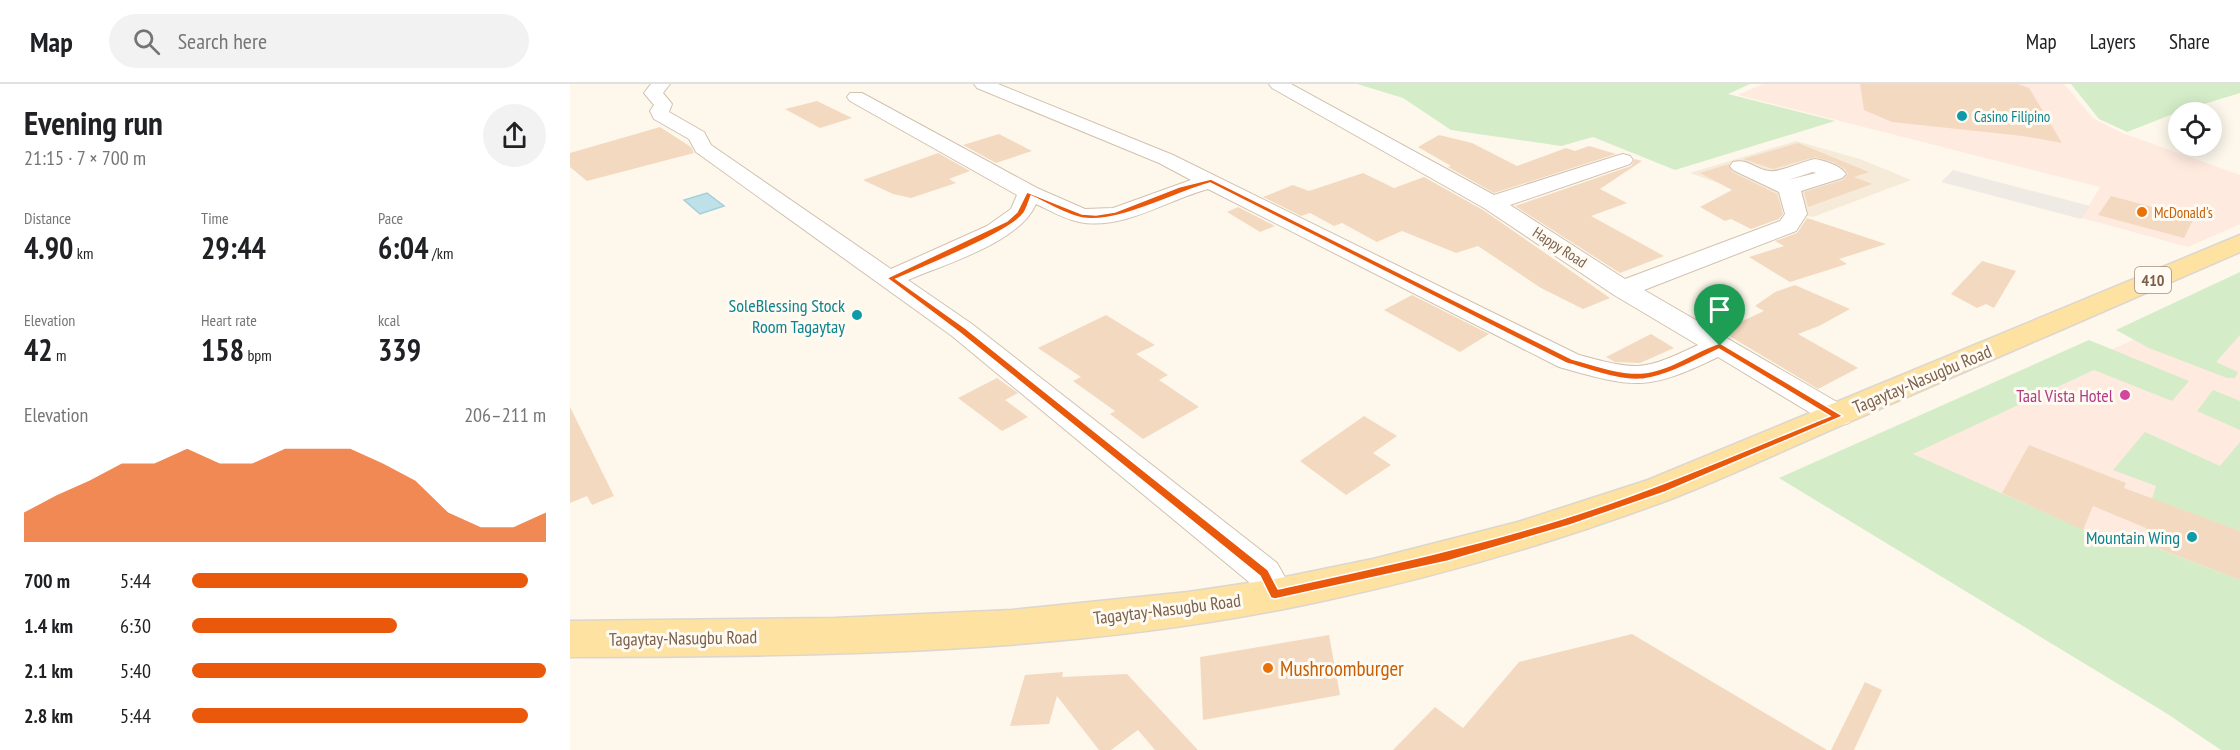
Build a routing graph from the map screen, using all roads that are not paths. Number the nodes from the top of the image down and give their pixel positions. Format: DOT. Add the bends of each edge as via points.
graph roads {
  1 [pos="661,84"];
  2 [pos="983,84"];
  3 [pos="1278,84"];
  4 [pos="856,97"];
  5 [pos="1623,159"];
  6 [pos="1740,166"];
  7 [pos="1211,181"];
  8 [pos="1029,193"];
  9 [pos="1492,203"];
  10 [pos="2240,243"];
  11 [pos="891,278"];
  12 [pos="1623,289"];
  13 [pos="1720,346"];
  14 [pos="1838,416"];
  15 [pos="1275,595"];
  16 [pos="570,639"];
  1 -- 11 [label="street" via="653,93 663,104 661,115 697,136 703,148"];
  2 -- 7 [label="street"];
  3 -- 9 [label="street, Happy Road"];
  4 -- 8 [label="street"];
  5 -- 9 [label="street"];
  6 -- 12 [label="street" via="1779,184 1796,214 1788,226"];
  7 -- 8 [label="street" via="1117,214 1096,217 1081,216"];
  7 -- 13 [label="street" via="1569,361 1610,373 1643,376"];
  8 -- 11 [label="street" via="1020,213 1010,222"];
  9 -- 12 [label="street, Happy Road"];
  10 -- 14 [label="main road, Tagaytay-Nasugbu Road / 410"];
  11 -- 15 [label="street" via="971,337 1264,573"];
  12 -- 13 [label="street, Happy Road"];
  13 -- 14 [label="street, Happy Road"];
  14 -- 15 [label="main road, Tagaytay-Nasugbu Road / 410" via="1661,489 1566,522 1448,556"];
  15 -- 16 [label="main road, Tagaytay-Nasugbu Road / 410" via="1095,619 911,632"];
}
